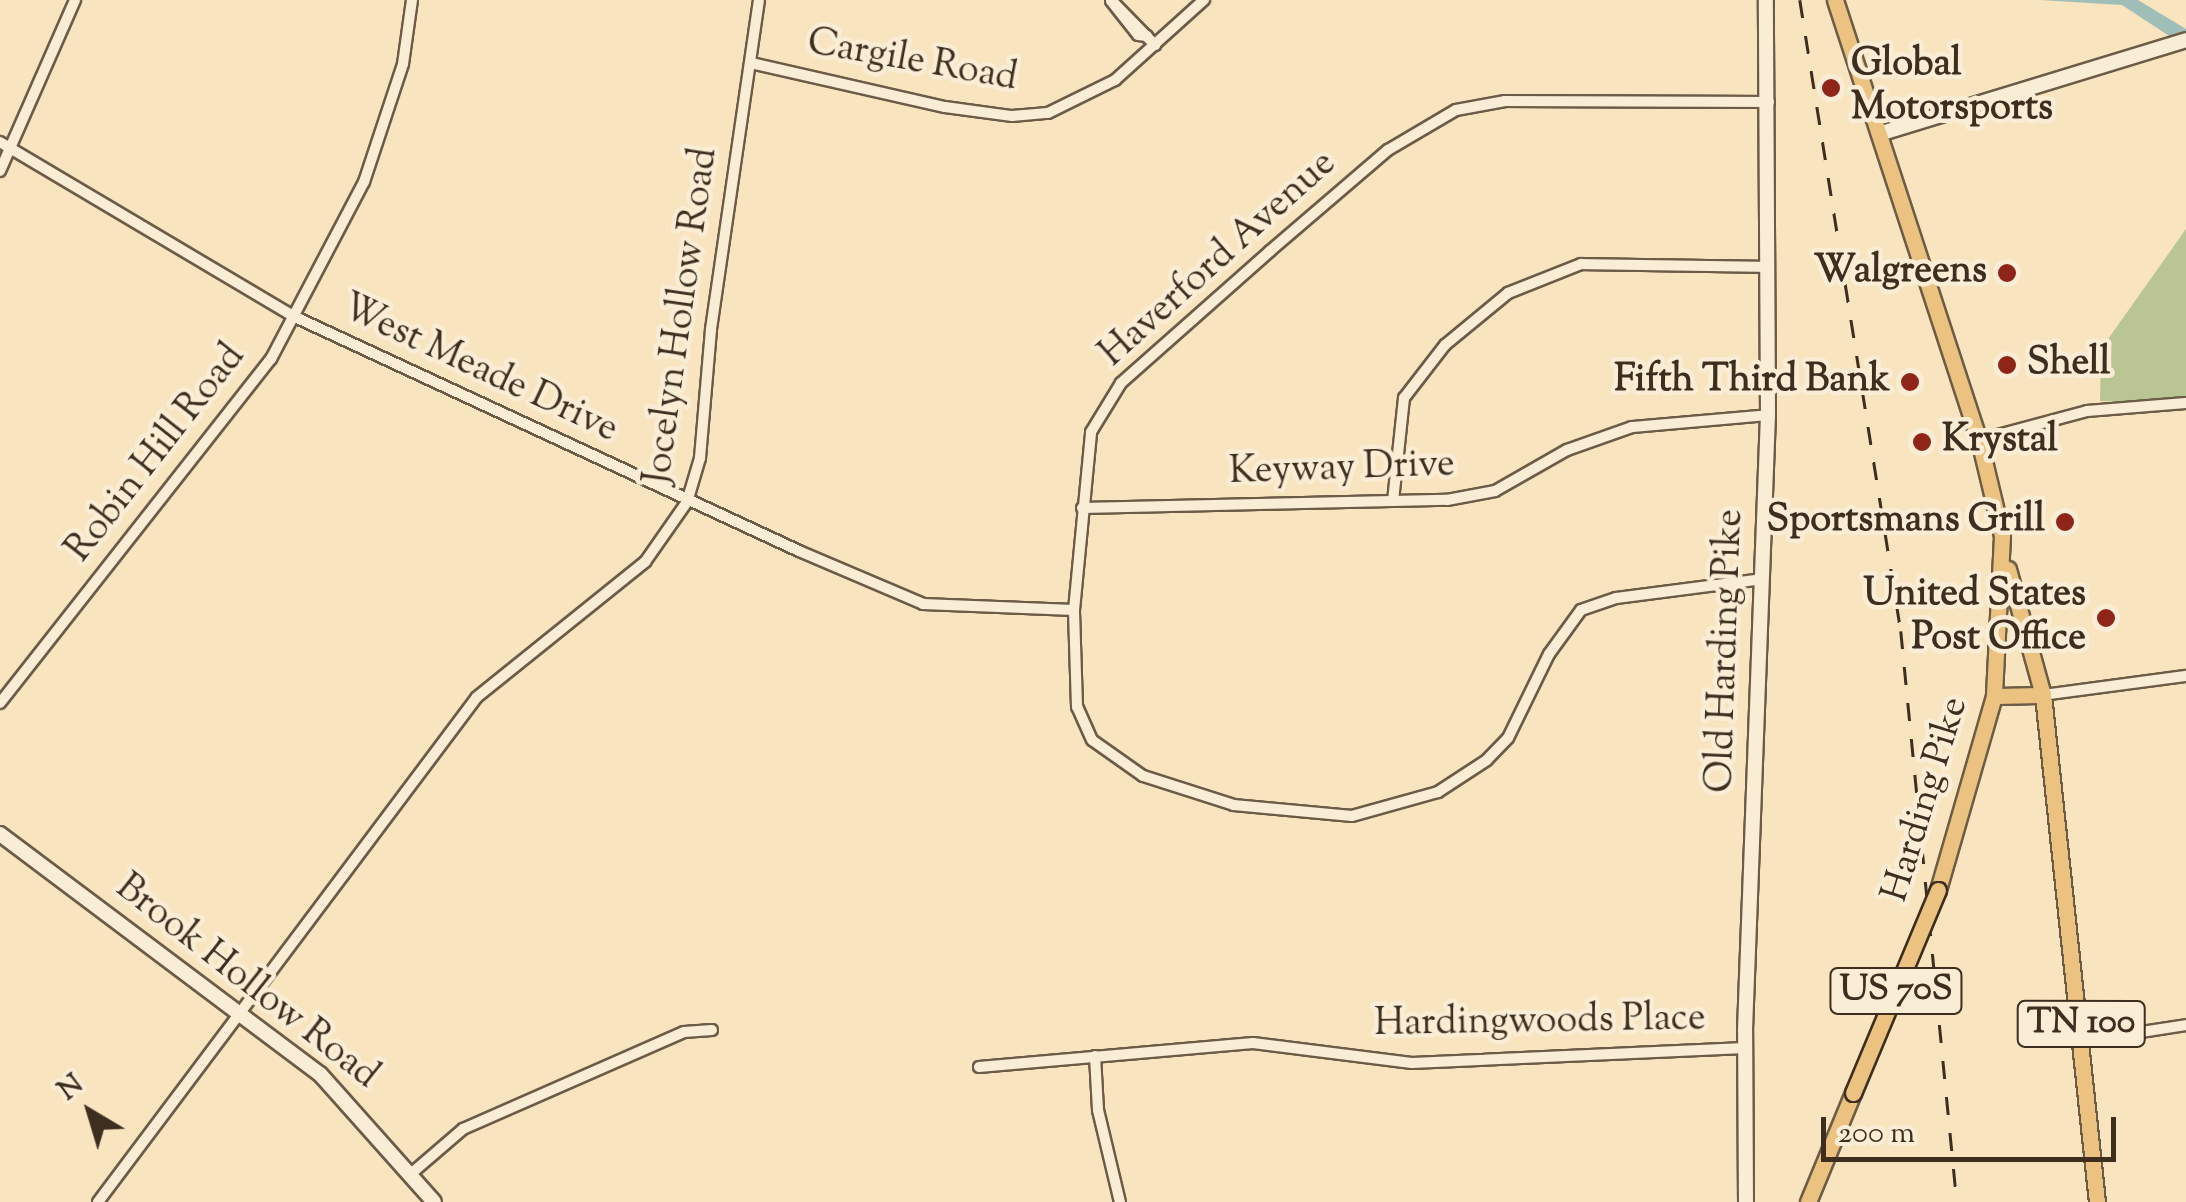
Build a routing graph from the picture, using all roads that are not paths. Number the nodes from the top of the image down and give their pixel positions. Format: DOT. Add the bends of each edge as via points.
graph roads {
  1 [pos="74,0"];
  2 [pos="412,0"];
  3 [pos="759,0"];
  4 [pos="1204,0"];
  5 [pos="1766,0"];
  6 [pos="1835,0"];
  7 [pos="1112,2"];
  8 [pos="1151,40"];
  9 [pos="2186,40"];
  10 [pos="751,64"];
  11 [pos="1770,102"];
  12 [pos="1879,134"];
  13 [pos="5,144"];
  14 [pos="0,171"];
  15 [pos="1769,267"];
  16 [pos="292,316"];
  17 [pos="2186,403"];
  18 [pos="1768,416"];
  19 [pos="1978,440"];
  20 [pos="1393,501"];
  21 [pos="688,502"];
  22 [pos="1082,508"];
  23 [pos="2002,550"];
  24 [pos="1763,579"];
  25 [pos="1074,610"];
  26 [pos="2186,676"];
  27 [pos="2043,695"];
  28 [pos="1994,696"];
  29 [pos="0,703"];
  30 [pos="0,834"];
  31 [pos="239,1010"];
  32 [pos="2186,1026"];
  33 [pos="712,1030"];
  34 [pos="2083,1041"];
  35 [pos="1745,1048"];
  36 [pos="1095,1056"];
  37 [pos="979,1067"];
  38 [pos="413,1172"];
  39 [pos="98,1202"];
  40 [pos="434,1202"];
  41 [pos="1120,1202"];
  42 [pos="1746,1202"];
  43 [pos="1808,1202"];
  44 [pos="2098,1202"];
  1 -- 13 [label="street"];
  2 -- 16 [label="street, Robin Hill Road" via="403,64 364,182"];
  3 -- 10 [label="street, Jocelyn Hollow Road"];
  4 -- 8 [label="street, Cargile Road"];
  5 -- 11 [label="street, Old Harding Pike"];
  6 -- 12 [label="main road, Harding Pike / US 70S"];
  7 -- 8 [label="street"];
  8 -- 10 [label="street, Cargile Road" via="1070,108 1012,116"];
  9 -- 12 [label="street"];
  10 -- 21 [label="street, Jocelyn Hollow Road" via="706,366 700,458"];
  11 -- 15 [label="street, Old Harding Pike"];
  11 -- 22 [label="street, Haverford Avenue" via="1504,101 1425,124 1121,383 1091,432"];
  12 -- 19 [label="main road, Harding Pike / US 70S"];
  13 -- 14 [label="street"];
  13 -- 16 [label="street, West Meade Drive"];
  15 -- 18 [label="street, Old Harding Pike"];
  15 -- 20 [label="street" via="1581,264 1508,293 1445,345 1404,398"];
  16 -- 21 [label="street, West Meade Drive"];
  16 -- 29 [label="street, Robin Hill Road" via="234,413"];
  17 -- 19 [label="street" via="2086,411"];
  18 -- 20 [label="street, Keyway Drive" via="1632,427 1567,450 1495,490"];
  18 -- 24 [label="street, Old Harding Pike"];
  19 -- 23 [label="main road, Harding Pike / US 70S"];
  20 -- 22 [label="street, Keyway Drive"];
  21 -- 25 [label="street, West Meade Drive" via="924,604"];
  21 -- 31 [label="street, Jocelyn Hollow Road" via="645,562 477,696"];
  22 -- 25 [label="street, Haverford Avenue"];
  23 -- 27 [label="main road, TN 100"];
  23 -- 28 [label="main road, Harding Pike / US 70S"];
  24 -- 25 [label="street, Haverford Avenue" via="1616,598 1581,610 1549,654 1508,738 1488,759 1438,792 1352,816 1234,805 1115,762 1092,740 1077,707"];
  24 -- 35 [label="street, Old Harding Pike"];
  26 -- 27 [label="street"];
  27 -- 28 [label="main road"];
  27 -- 34 [label="main road, TN 100"];
  28 -- 43 [label="main road, Harding Pike / US 70S, bridge" via="1938,890"];
  30 -- 31 [label="street, Brook Hollow Road"];
  31 -- 38 [label="street, Brook Hollow Road" via="354,1105"];
  31 -- 39 [label="street, Jocelyn Hollow Road"];
  32 -- 34 [label="street"];
  33 -- 38 [label="street" via="684,1032 463,1129"];
  34 -- 44 [label="main road, TN 100"];
  35 -- 36 [label="street, Hardingwoods Place" via="1412,1063 1253,1043"];
  35 -- 42 [label="street, Old Harding Pike"];
  36 -- 37 [label="street, Hardingwoods Place"];
  36 -- 41 [label="street" via="1098,1110"];
  38 -- 40 [label="street, Brook Hollow Road"];
}
